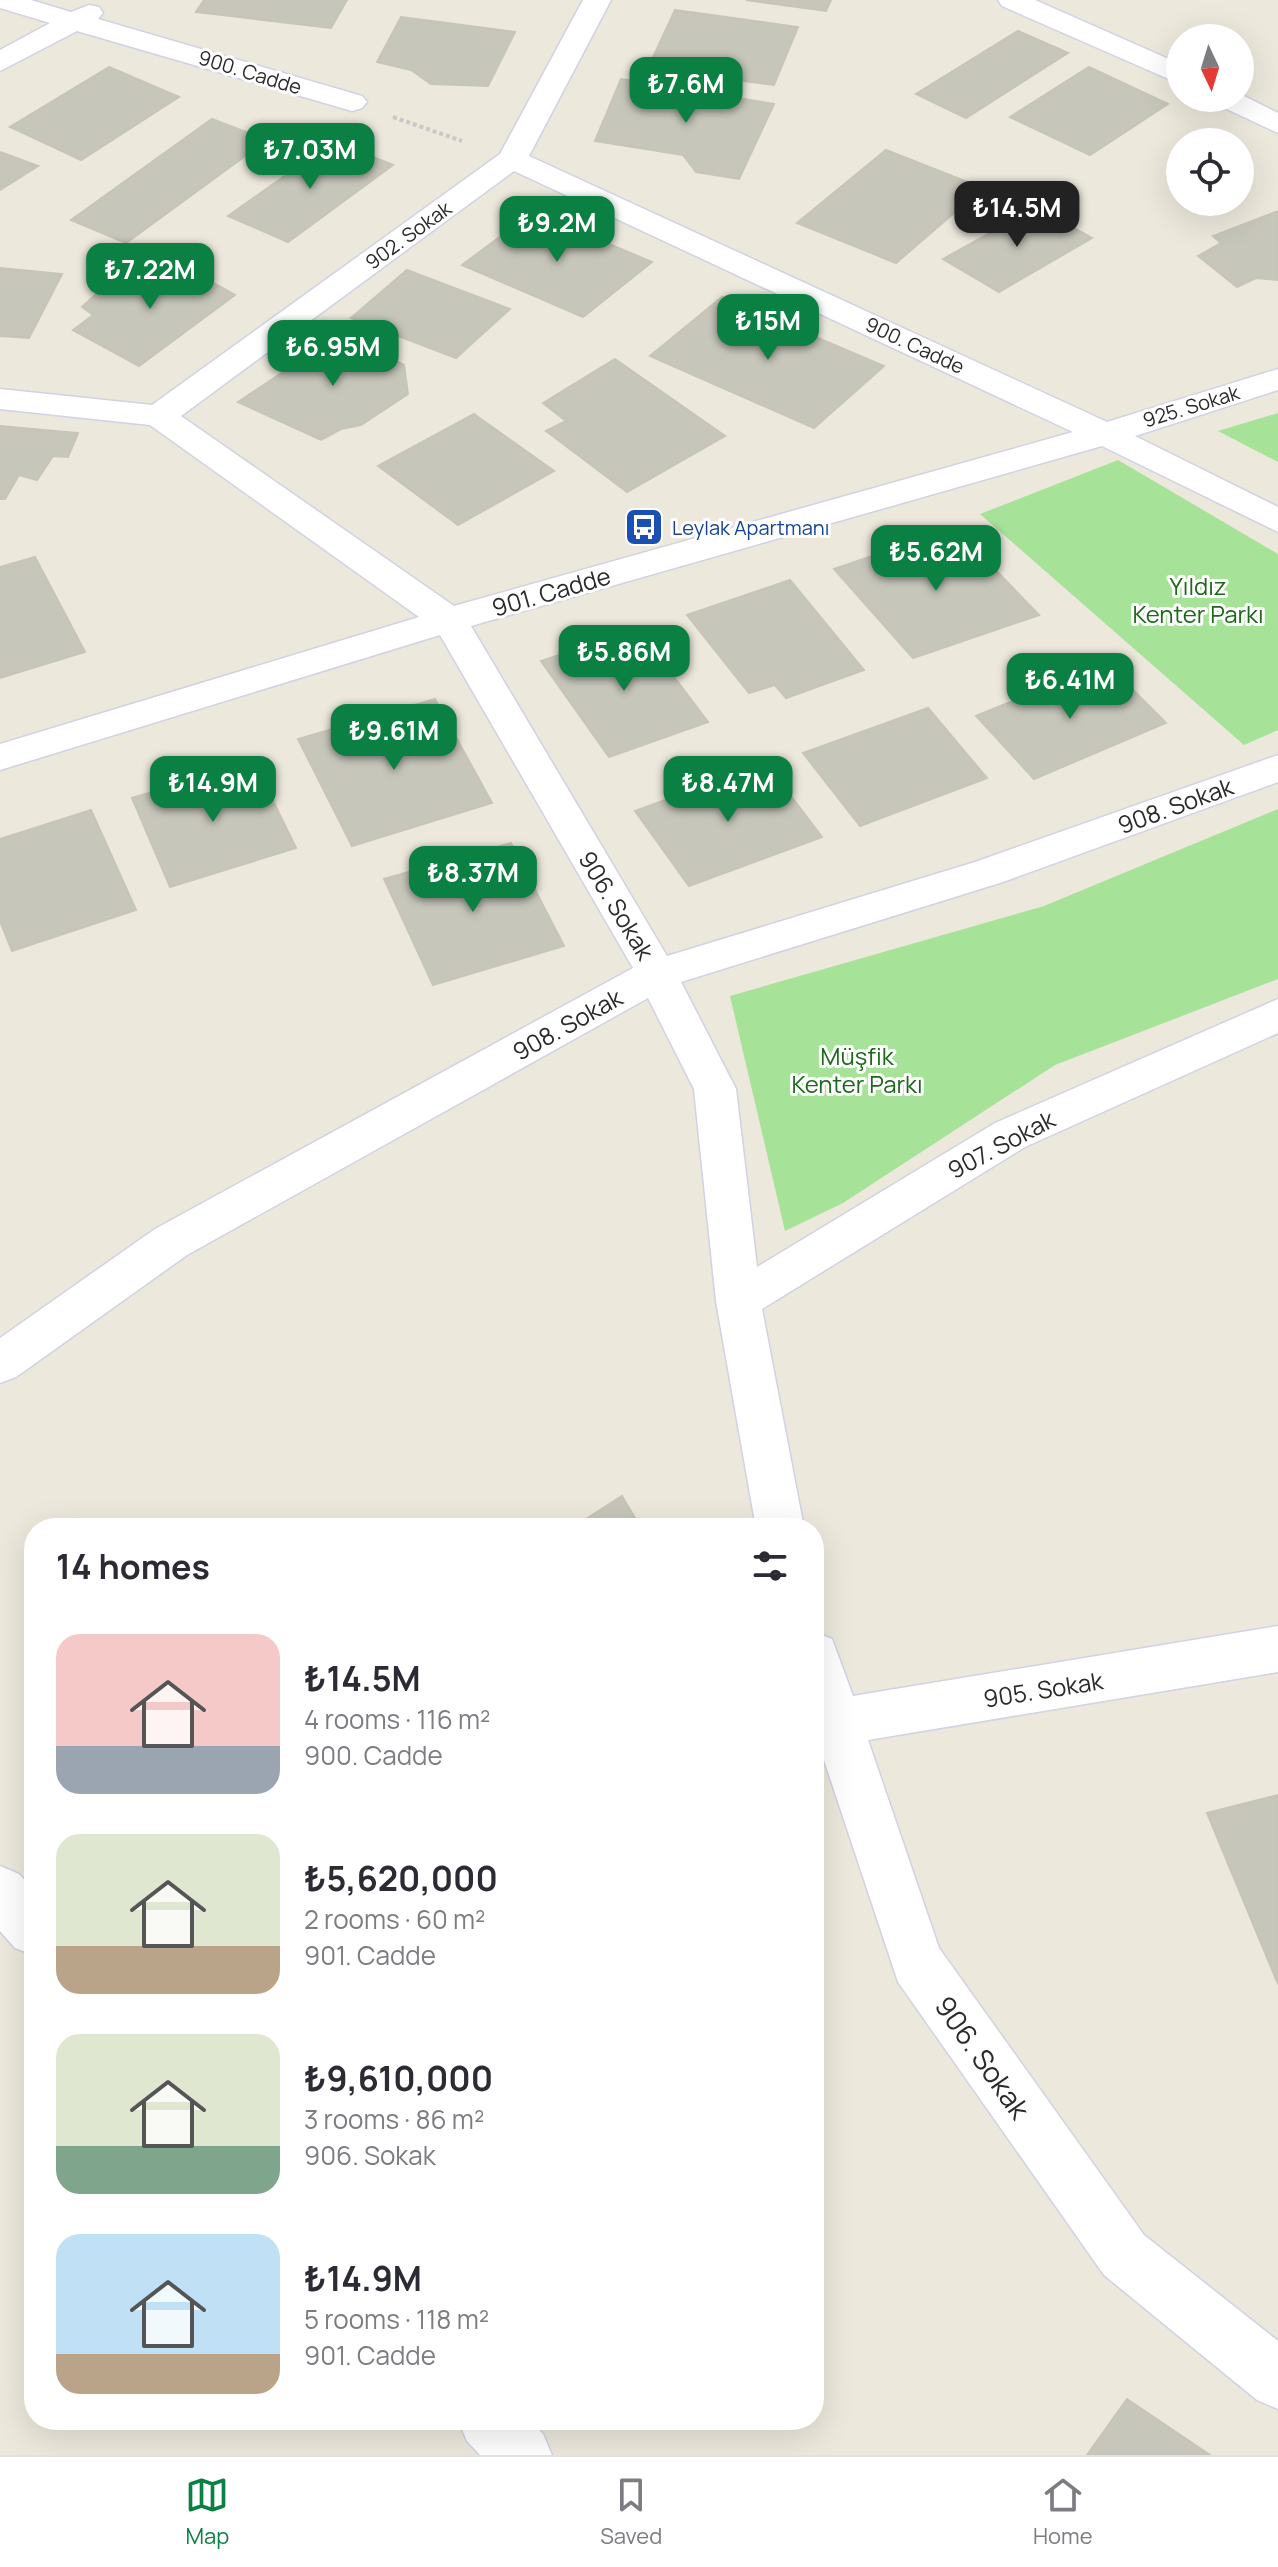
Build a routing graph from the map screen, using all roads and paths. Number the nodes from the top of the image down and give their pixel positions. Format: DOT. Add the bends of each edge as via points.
graph roads {
  1 [pos="1,0"];
  2 [pos="107,0"];
  3 [pos="597,0"];
  4 [pos="1012,0"];
  5 [pos="79,21"];
  6 [pos="0,62"];
  7 [pos="1166,69"];
  8 [pos="352,102"];
  9 [pos="1254,112"];
  10 [pos="1278,124"];
  11 [pos="512,159"];
  12 [pos="1278,379"];
  13 [pos="0,399"];
  14 [pos="159,416"];
  15 [pos="1105,434"];
  16 [pos="1278,521"];
  17 [pos="449,620"];
  18 [pos="0,757"];
  19 [pos="1278,768"];
  20 [pos="657,974"];
  21 [pos="1278,1015"];
  22 [pos="738,1301"];
  23 [pos="0,1363"];
  24 [pos="778,1518"];
  25 [pos="1278,1649"];
  26 [pos="825,1731"];
  27 [pos="1278,2379"];
  28 [pos="498,2430"];
  29 [pos="522,2455"];
  1 -- 5 [label="street, 900. Cadde"];
  2 -- 5 [label="street"];
  3 -- 11 [label="street, 902. Sokak"];
  4 -- 7 [label="street"];
  5 -- 6 [label="street"];
  5 -- 8 [label="street, 900. Cadde"];
  8 -- 11 [label="path"];
  9 -- 10 [label="street"];
  11 -- 14 [label="street, 902. Sokak"];
  11 -- 15 [label="street, 900. Cadde"];
  12 -- 15 [label="street, 925. Sokak"];
  13 -- 14 [label="street, 906. Sokak"];
  14 -- 17 [label="street, 906. Sokak"];
  15 -- 16 [label="street, 900. Cadde"];
  15 -- 17 [label="street, 901. Cadde"];
  17 -- 18 [label="street, 901. Cadde"];
  17 -- 20 [label="street, 906. Sokak"];
  19 -- 20 [label="street, 908. Sokak" via="989,872"];
  20 -- 22 [label="street, 906. Sokak" via="715,1089"];
  20 -- 23 [label="street, 908. Sokak" via="171,1242"];
  21 -- 22 [label="street, 907. Sokak" via="1010,1135"];
  22 -- 24 [label="street, 906. Sokak"];
  25 -- 26 [label="street, 905. Sokak"];
  26 -- 27 [label="street, 906. Sokak" via="917,1963 1124,2255"];
  28 -- 29 [label="street"];
}
